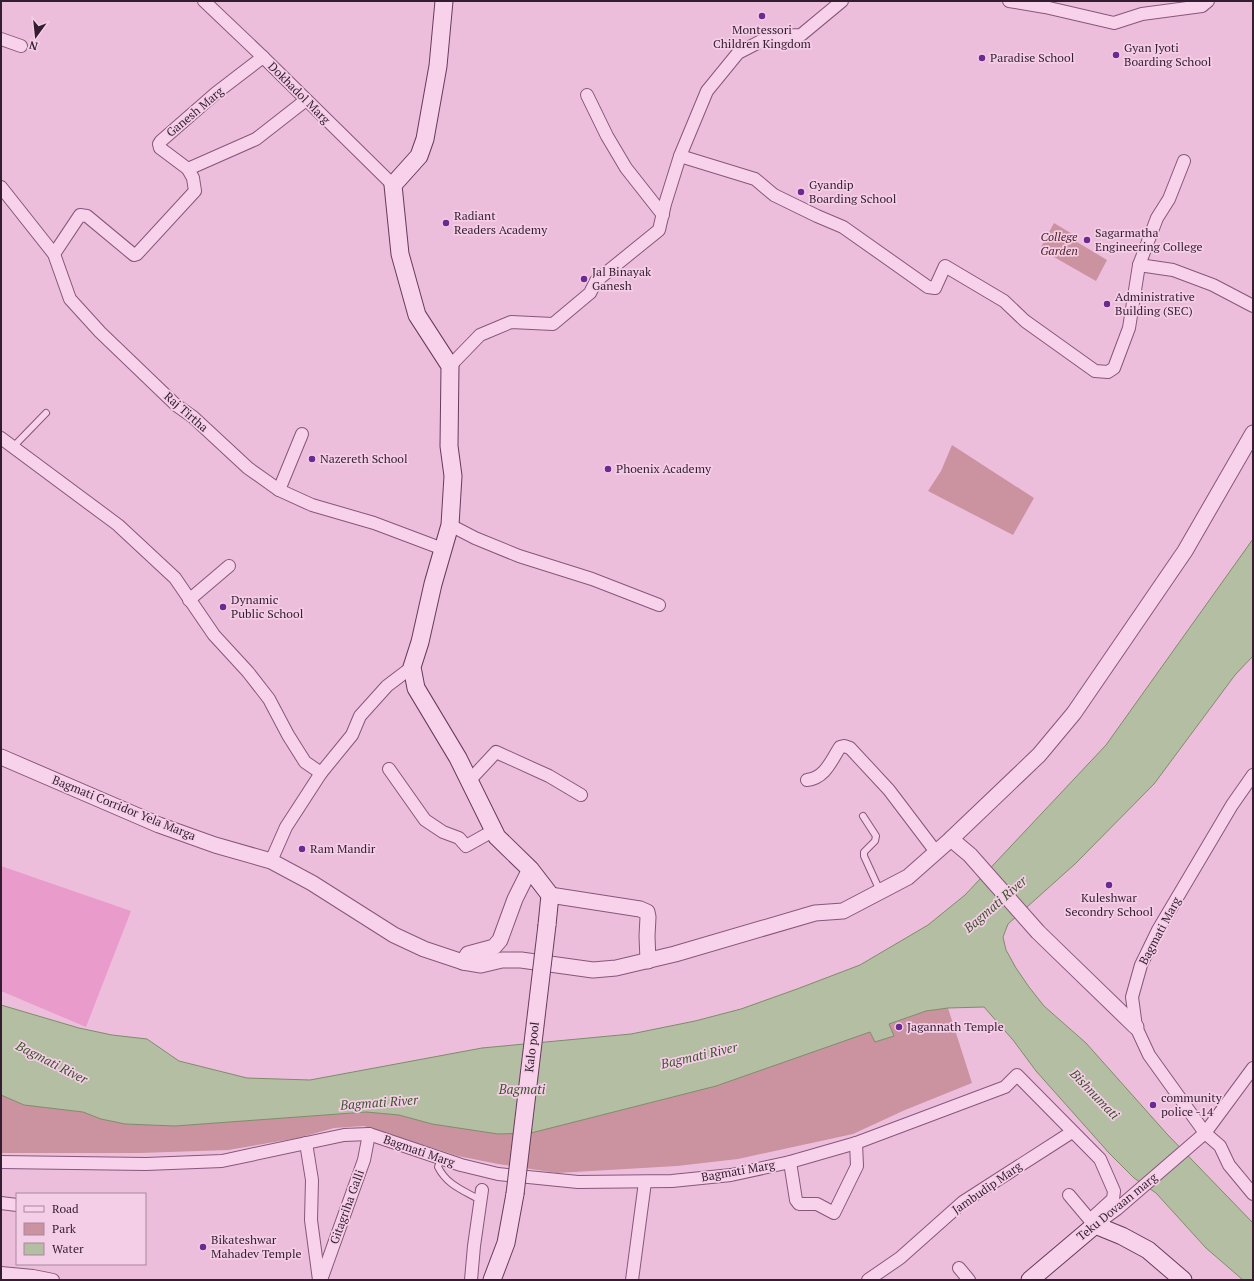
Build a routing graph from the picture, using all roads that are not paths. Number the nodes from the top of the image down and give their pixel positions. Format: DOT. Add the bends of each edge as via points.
graph roads {
  1 [pos="204,1"];
  2 [pos="444,1"];
  3 [pos="842,1"];
  4 [pos="1009,1"];
  5 [pos="1208,1"];
  6 [pos="1,39"];
  7 [pos="21,46"];
  8 [pos="263,57"];
  9 [pos="587,95"];
  10 [pos="306,100"];
  11 [pos="680,156"];
  12 [pos="1184,160"];
  13 [pos="188,169"];
  14 [pos="393,186"];
  15 [pos="1,187"];
  16 [pos="663,215"];
  17 [pos="54,254"];
  18 [pos="1139,265"];
  19 [pos="1253,306"];
  20 [pos="450,366"];
  21 [pos="46,413"];
  22 [pos="1253,433"];
  23 [pos="302,434"];
  24 [pos="1,438"];
  25 [pos="14,447"];
  26 [pos="279,490"];
  27 [pos="450,525"];
  28 [pos="443,549"];
  29 [pos="230,566"];
  30 [pos="190,600"];
  31 [pos="659,604"];
  32 [pos="412,667"];
  33 [pos="1,757"];
  34 [pos="389,769"];
  35 [pos="321,773"];
  36 [pos="1253,775"];
  37 [pos="470,780"];
  38 [pos="807,780"];
  39 [pos="581,795"];
  40 [pos="863,816"];
  41 [pos="488,819"];
  42 [pos="952,839"];
  43 [pos="936,852"];
  44 [pos="271,861"];
  45 [pos="530,869"];
  46 [pos="880,892"];
  47 [pos="550,895"];
  48 [pos="648,961"];
  49 [pos="463,962"];
  50 [pos="1136,1027"];
  51 [pos="1253,1068"];
  52 [pos="1072,1132"];
  53 [pos="1205,1133"];
  54 [pos="369,1134"];
  55 [pos="306,1143"];
  56 [pos="856,1143"];
  57 [pos="441,1158"];
  58 [pos="1,1162"];
  59 [pos="790,1162"];
  60 [pos="645,1182"];
  61 [pos="1253,1194"];
  62 [pos="481,1195"];
  63 [pos="1069,1195"];
  64 [pos="1,1204"];
  65 [pos="16,1206"];
  66 [pos="1092,1222"];
  67 [pos="960,1268"];
  68 [pos="1,1273"];
  69 [pos="32,1273"];
  70 [pos="53,1280"];
  71 [pos="320,1280"];
  72 [pos="471,1280"];
  73 [pos="492,1280"];
  74 [pos="632,1280"];
  75 [pos="868,1280"];
  76 [pos="969,1280"];
  77 [pos="1030,1280"];
  78 [pos="1183,1280"];
  1 -- 8 [label="street, Dokhadol Marg"];
  2 -- 14 [label="main road" via="438,66 425,139 418,156"];
  3 -- 11 [label="street" via="801,35 771,36 738,53 706,91"];
  4 -- 5 [label="street" via="1045,6 1114,23 1142,14 1202,6"];
  6 -- 7 [label="street"];
  8 -- 10 [label="street, Dokhadol Marg"];
  8 -- 13 [label="street, Ganesh Marg" via="216,93 161,141 160,148"];
  9 -- 16 [label="street" via="626,168"];
  10 -- 13 [label="street" via="256,139"];
  10 -- 14 [label="street, Dokhadol Marg"];
  11 -- 16 [label="street"];
  11 -- 18 [label="street" via="755,179 774,195 843,227 928,287 935,288 944,266 1004,301 1025,320 1095,372 1108,372 1114,368 1129,328"];
  12 -- 18 [label="street"];
  13 -- 17 [label="street" via="193,178 195,191 137,254 134,255 87,216 80,215"];
  14 -- 20 [label="main road" via="400,254 417,314"];
  15 -- 17 [label="street, Raj Tirtha"];
  16 -- 20 [label="street" via="659,230 596,281 590,293 553,324 511,322 480,335"];
  17 -- 26 [label="street, Raj Tirtha" via="70,299 100,332 176,405 193,417 248,468"];
  18 -- 19 [label="street" via="1173,270 1214,285"];
  20 -- 27 [label="main road" via="449,446 453,476"];
  21 -- 25 [label="lane"];
  22 -- 42 [label="street, Bagmati Corridor Yela Marga" via="1184,551 1074,714 1039,755"];
  23 -- 26 [label="street"];
  24 -- 25 [label="street"];
  25 -- 30 [label="street" via="118,525 175,578"];
  26 -- 28 [label="street, Raj Tirtha" via="312,505 374,523"];
  27 -- 28 [label="main road"];
  27 -- 31 [label="street" via="519,556"];
  28 -- 32 [label="main road"];
  29 -- 30 [label="street"];
  30 -- 35 [label="street" via="214,635 269,699 305,762"];
  32 -- 35 [label="street" via="387,686 360,716 352,735"];
  32 -- 37 [label="main road" via="416,688"];
  33 -- 44 [label="street, Bagmati Corridor Yela Marga" via="159,825"];
  34 -- 41 [label="street" via="425,820 459,838 466,846 491,832"];
  35 -- 44 [label="street" via="286,827"];
  36 -- 50 [label="street, Bagmati Marg" via="1232,805 1158,930 1141,965 1132,997"];
  37 -- 39 [label="street" via="496,752 549,776"];
  37 -- 41 [label="main road"];
  38 -- 43 [label="street" via="823,773 840,747 850,748 889,790"];
  40 -- 46 [label="lane" via="876,836 875,841 864,852 864,856"];
  41 -- 45 [label="main road" via="497,837"];
  42 -- 43 [label="street, Bagmati Corridor Yela Marga"];
  42 -- 50 [label="street" via="970,855 1038,932"];
  43 -- 46 [label="street, Bagmati Corridor Yela Marga" via="908,877"];
  44 -- 49 [label="street, Bagmati Corridor Yela Marga" via="312,883 394,935 424,949"];
  45 -- 47 [label="main road"];
  45 -- 49 [label="street" via="514,899 500,940 494,947 468,954"];
  46 -- 48 [label="street, Bagmati Corridor Yela Marga" via="843,911 815,913"];
  47 -- 48 [label="street" via="647,912"];
  47 -- 73 [label="main road, Kalo pool, bridge" via="512,1216 506,1243"];
  48 -- 49 [label="street, Bagmati Corridor Yela Marga" via="594,970 521,960 502,960 481,965"];
  50 -- 53 [label="street, Bagmati Marg" via="1149,1056"];
  51 -- 53 [label="street"];
  52 -- 56 [label="street, Bagmati Marg" via="1016,1075 1005,1087"];
  52 -- 66 [label="street" via="1100,1159 1114,1191 1113,1198"];
  52 -- 75 [label="street, Jambudip Marg" via="963,1202 900,1258"];
  53 -- 61 [label="street, Bagmati Marg" via="1220,1146 1229,1164"];
  53 -- 66 [label="street, Teku Dovaan marg" via="1117,1209"];
  54 -- 55 [label="street" via="344,1135"];
  54 -- 57 [label="street, Bagmati Marg"];
  54 -- 71 [label="street, Gitagriha Galli" via="364,1160"];
  55 -- 58 [label="street" via="222,1161 146,1164"];
  55 -- 71 [label="street, Gitagriha Galli" via="312,1180 312,1220"];
  56 -- 59 [label="street, Bagmati Marg"];
  56 -- 59 [label="street" via="857,1166 834,1213 817,1204 799,1204 796,1200"];
  57 -- 60 [label="street, Bagmati Marg" via="498,1174 578,1182"];
  57 -- 62 [label="lane" via="438,1167 442,1177 454,1186"];
  59 -- 60 [label="street, Bagmati Marg" via="731,1174 672,1182"];
  60 -- 74 [label="street"];
  62 -- 72 [label="street"];
  63 -- 66 [label="street"];
  64 -- 65 [label="street"];
  66 -- 77 [label="main road, Teku Dovaan marg"];
  66 -- 78 [label="main road" via="1148,1250"];
  67 -- 76 [label="street"];
  68 -- 69 [label="street"];
  69 -- 70 [label="street"];
}
